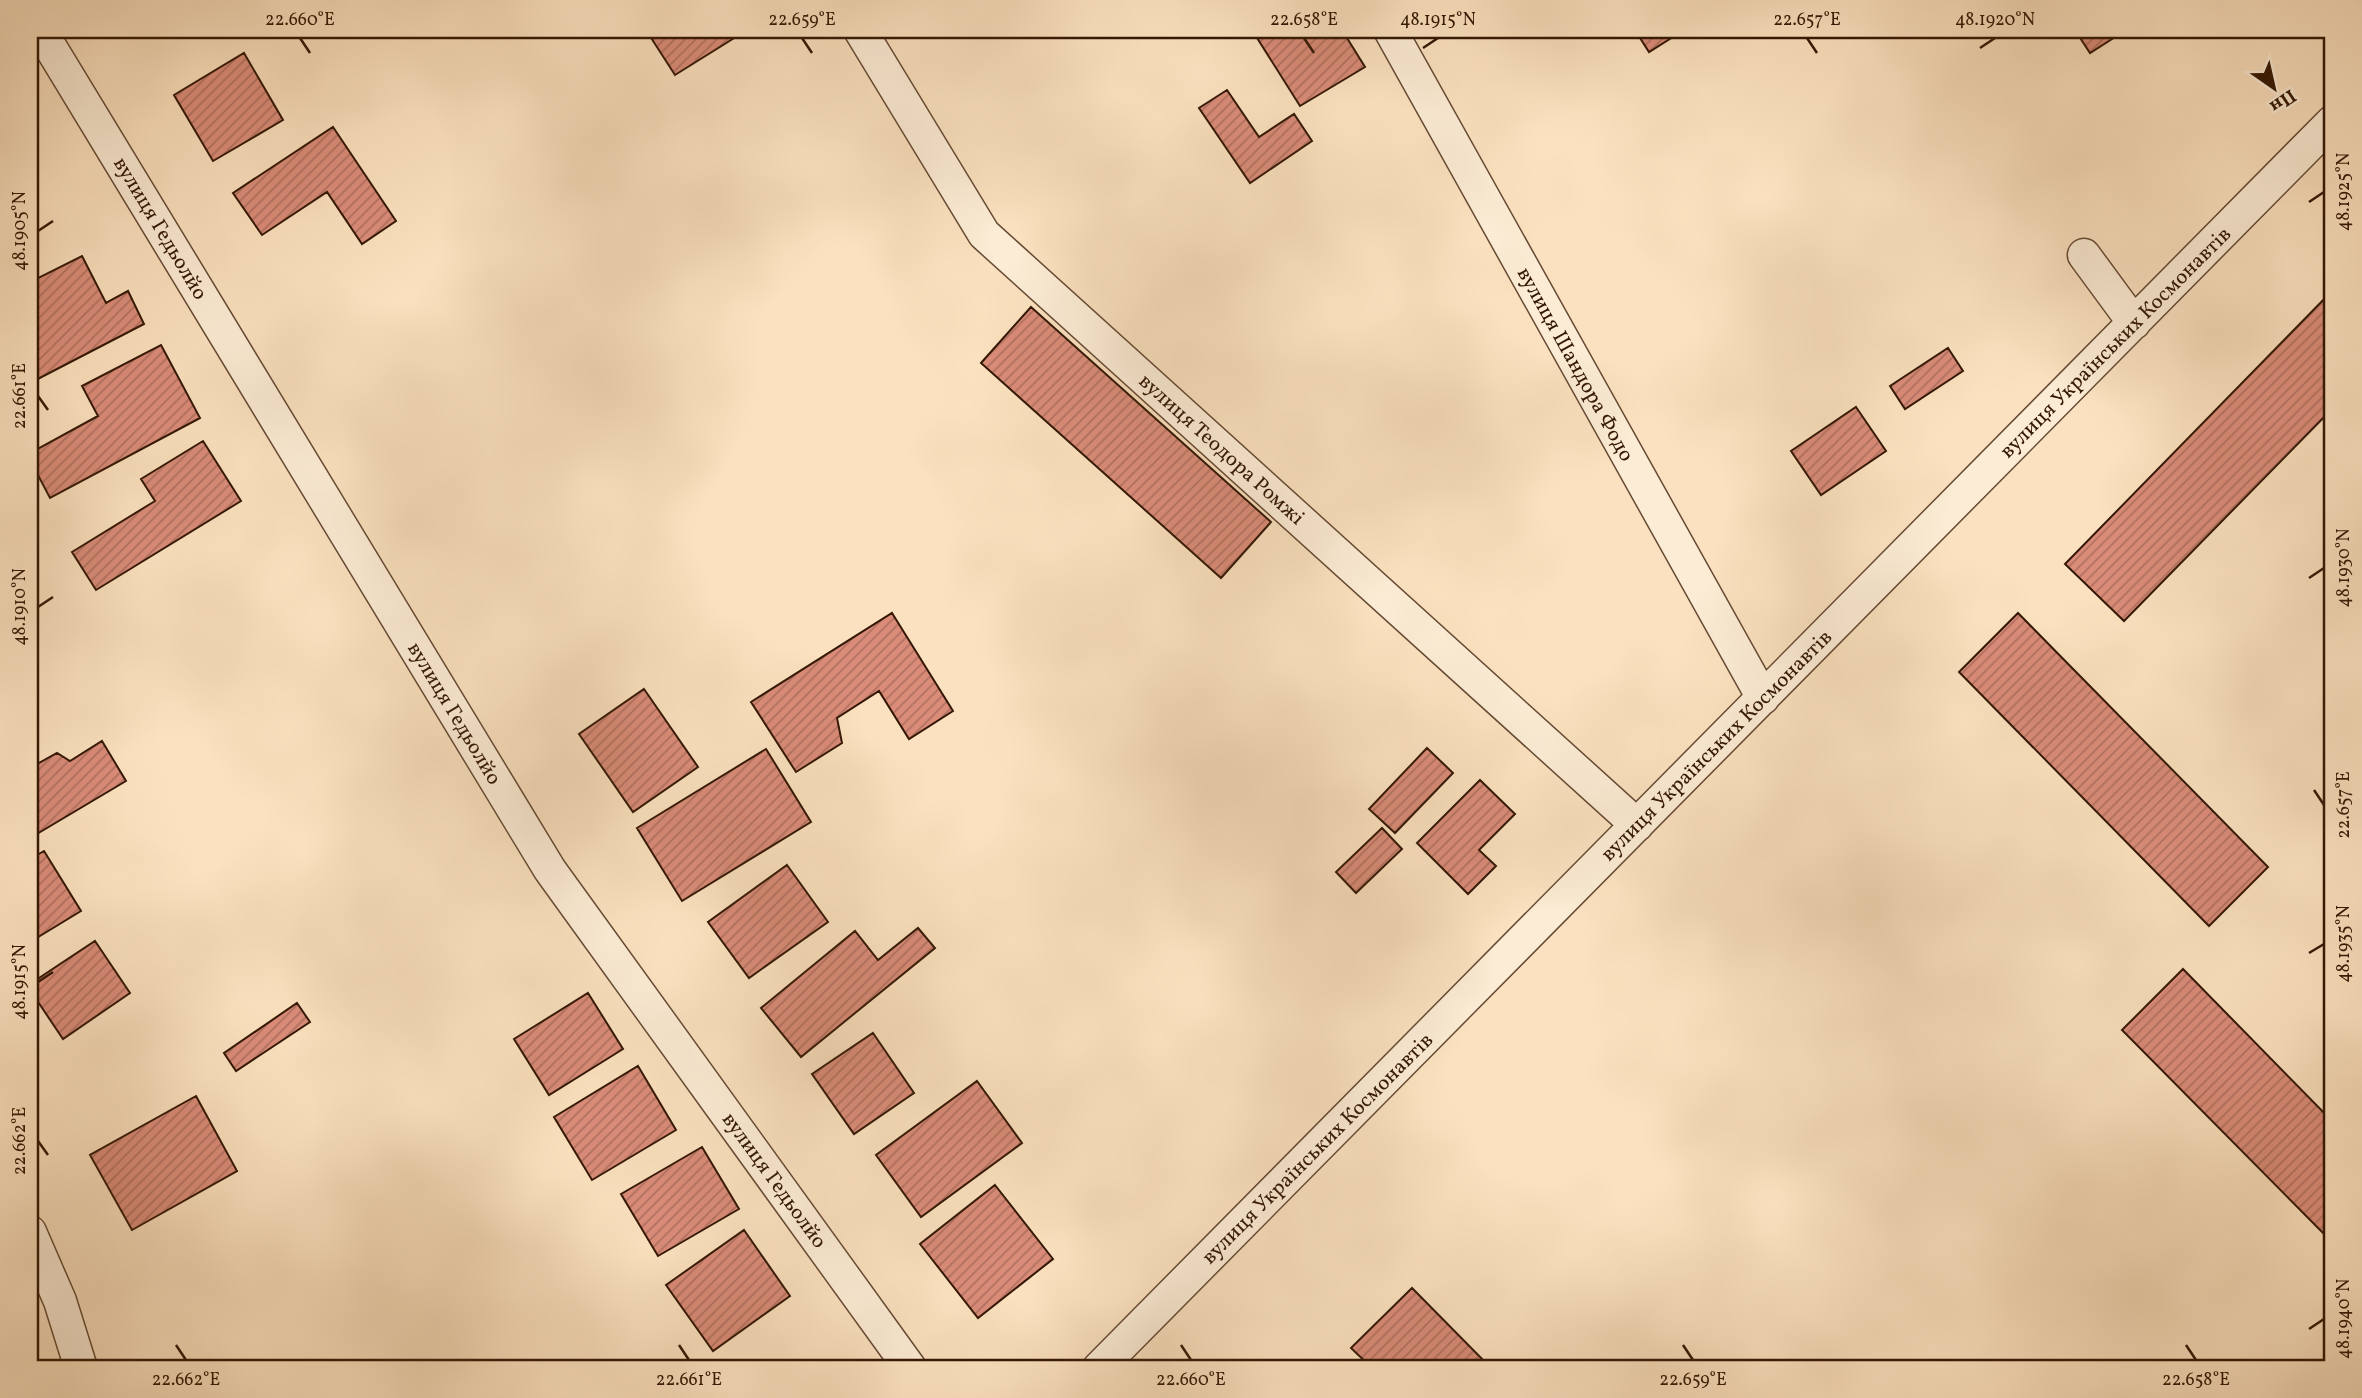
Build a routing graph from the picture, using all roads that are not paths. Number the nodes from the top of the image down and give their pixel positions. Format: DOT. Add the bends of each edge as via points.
graph roads {
  1 [pos="40,30"];
  2 [pos="860,30"];
  3 [pos="1390,30"];
  4 [pos="2332,122"];
  5 [pos="2084,255"];
  6 [pos="2134,323"];
  7 [pos="1763,698"];
  8 [pos="1637,825"];
  9 [pos="30,1232"];
  10 [pos="81,1368"];
  11 [pos="911,1368"];
  12 [pos="1099,1368"];
  1 -- 11 [label="street, вулиця Гедьолйо" via="550,870"];
  2 -- 8 [label="street, вулиця Теодора Ромжі" via="984,234"];
  3 -- 7 [label="street, вулиця Шандора Фодо"];
  4 -- 6 [label="street, вулиця Українських Космонавтів"];
  5 -- 6 [label="street"];
  6 -- 7 [label="street, вулиця Українських Космонавтів"];
  7 -- 8 [label="street, вулиця Українських Космонавтів"];
  8 -- 12 [label="street, вулиця Українських Космонавтів"];
  9 -- 10 [label="street" via="60,1301"];
}
